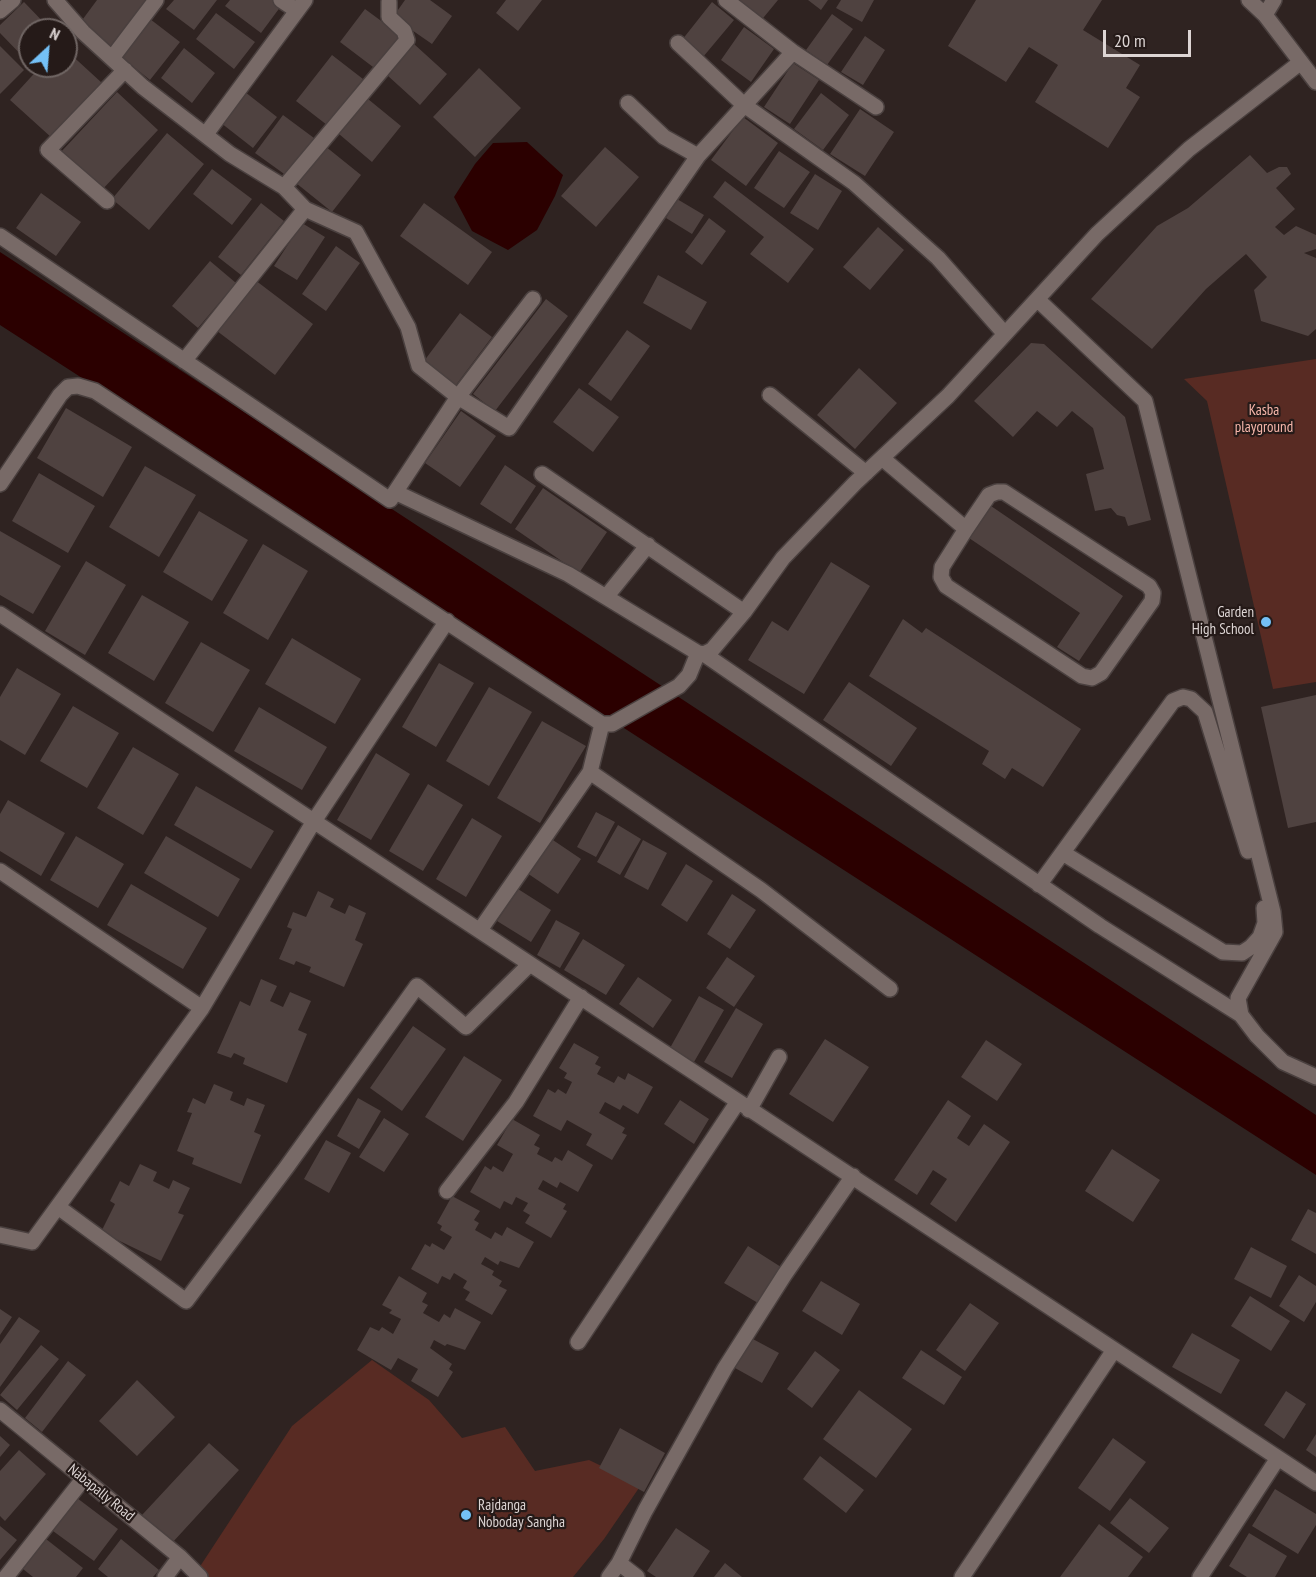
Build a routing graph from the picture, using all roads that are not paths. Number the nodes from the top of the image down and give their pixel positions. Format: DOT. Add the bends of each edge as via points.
graph roads {
  1 [pos="13,0"];
  2 [pos="55,0"];
  3 [pos="156,0"];
  4 [pos="281,0"];
  5 [pos="726,0"];
  6 [pos="1249,0"];
  7 [pos="1274,0"];
  8 [pos="388,1"];
  9 [pos="301,5"];
  10 [pos="0,11"];
  11 [pos="1265,15"];
  12 [pos="678,43"];
  13 [pos="792,52"];
  14 [pos="112,58"];
  15 [pos="1301,62"];
  16 [pos="125,70"];
  17 [pos="1316,82"];
  18 [pos="628,103"];
  19 [pos="744,105"];
  20 [pos="876,107"];
  21 [pos="206,134"];
  22 [pos="698,156"];
  23 [pos="284,187"];
  24 [pos="107,201"];
  25 [pos="305,209"];
  26 [pos="0,236"];
  27 [pos="532,299"];
  28 [pos="1038,300"];
  29 [pos="1004,333"];
  30 [pos="184,361"];
  31 [pos="770,394"];
  32 [pos="458,397"];
  33 [pos="882,458"];
  34 [pos="866,473"];
  35 [pos="542,474"];
  36 [pos="0,484"];
  37 [pos="394,492"];
  38 [pos="966,529"];
  39 [pos="648,545"];
  40 [pos="606,597"];
  41 [pos="744,612"];
  42 [pos="0,614"];
  43 [pos="447,621"];
  44 [pos="701,654"];
  45 [pos="607,724"];
  46 [pos="590,772"];
  47 [pos="1237,794"];
  48 [pos="314,821"];
  49 [pos="1063,853"];
  50 [pos="0,871"];
  51 [pos="1039,885"];
  52 [pos="480,930"];
  53 [pos="531,964"];
  54 [pos="890,989"];
  55 [pos="581,997"];
  56 [pos="202,1008"];
  57 [pos="1241,1015"];
  58 [pos="779,1057"];
  59 [pos="1316,1077"];
  60 [pos="743,1107"];
  61 [pos="853,1176"];
  62 [pos="447,1191"];
  63 [pos="58,1207"];
  64 [pos="0,1235"];
  65 [pos="578,1342"];
  66 [pos="1114,1350"];
  67 [pos="0,1410"];
  68 [pos="1278,1458"];
  69 [pos="84,1478"];
  70 [pos="1316,1483"];
  71 [pos="180,1557"];
  72 [pos="619,1563"];
  73 [pos="6,1577"];
  74 [pos="165,1577"];
  75 [pos="200,1577"];
  76 [pos="609,1577"];
  77 [pos="637,1577"];
  78 [pos="962,1577"];
  79 [pos="1200,1577"];
  1 -- 10 [label="street"];
  2 -- 14 [label="street"];
  3 -- 14 [label="street"];
  4 -- 9 [label="street"];
  5 -- 13 [label="street"];
  6 -- 11 [label="street"];
  7 -- 11 [label="street"];
  8 -- 23 [label="street" via="389,17 404,31 406,40"];
  9 -- 21 [label="street"];
  11 -- 15 [label="street"];
  12 -- 19 [label="street"];
  13 -- 19 [label="street"];
  13 -- 20 [label="street"];
  14 -- 16 [label="street"];
  15 -- 17 [label="street"];
  15 -- 28 [label="street" via="1189,149 1097,234"];
  16 -- 21 [label="street"];
  16 -- 24 [label="street" via="48,150"];
  18 -- 22 [label="street" via="664,137"];
  19 -- 22 [label="street"];
  19 -- 29 [label="street" via="854,183 938,258"];
  21 -- 23 [label="street" via="230,154"];
  22 -- 32 [label="street" via="508,428"];
  23 -- 25 [label="street"];
  25 -- 30 [label="street"];
  25 -- 32 [label="street" via="356,232 408,327 419,366"];
  26 -- 30 [label="street"];
  27 -- 32 [label="street"];
  28 -- 29 [label="street"];
  28 -- 47 [label="street" via="1145,401"];
  29 -- 33 [label="street" via="948,396"];
  30 -- 37 [label="street" via="390,500"];
  31 -- 34 [label="street"];
  32 -- 37 [label="street"];
  33 -- 34 [label="street"];
  33 -- 38 [label="street"];
  34 -- 41 [label="street" via="783,558"];
  35 -- 39 [label="street"];
  36 -- 43 [label="street" via="68,387 95,391"];
  37 -- 40 [label="street" via="568,574"];
  38 -- 38 [label="street" via="989,495 1005,492 1149,586 1152,601 1101,672 1092,678 1082,676 946,586 941,577 942,567"];
  39 -- 40 [label="street"];
  39 -- 41 [label="street"];
  40 -- 44 [label="street"];
  41 -- 44 [label="street" via="712,650"];
  42 -- 48 [label="street"];
  43 -- 45 [label="street"];
  43 -- 48 [label="street"];
  44 -- 45 [label="street" via="679,686"];
  44 -- 51 [label="street"];
  45 -- 46 [label="street"];
  46 -- 52 [label="street"];
  46 -- 54 [label="street" via="761,890"];
  47 -- 49 [label="street" via="1205,712 1183,697 1173,701"];
  47 -- 49 [label="street" via="1265,923 1260,937 1242,953 1224,952"];
  47 -- 57 [label="street" via="1273,912 1275,932 1238,998"];
  48 -- 52 [label="street"];
  48 -- 56 [label="street"];
  49 -- 51 [label="street"];
  50 -- 56 [label="street"];
  51 -- 57 [label="street"];
  52 -- 53 [label="street"];
  53 -- 55 [label="street"];
  53 -- 63 [label="street" via="466,1027 417,986 186,1301"];
  55 -- 60 [label="street"];
  55 -- 62 [label="street" via="516,1102"];
  56 -- 63 [label="street"];
  57 -- 59 [label="street" via="1284,1062"];
  58 -- 60 [label="street"];
  60 -- 61 [label="street"];
  60 -- 65 [label="street"];
  61 -- 66 [label="street"];
  61 -- 72 [label="street" via="725,1368"];
  63 -- 64 [label="street" via="32,1242"];
  66 -- 68 [label="street"];
  66 -- 78 [label="street"];
  67 -- 69 [label="street, Nabapally Road"];
  68 -- 70 [label="street"];
  68 -- 79 [label="street"];
  69 -- 71 [label="street, Nabapally Road"];
  69 -- 73 [label="street"];
  71 -- 74 [label="street"];
  71 -- 75 [label="street, Nabapally Road"];
  72 -- 76 [label="street"];
  72 -- 77 [label="street"];
}
